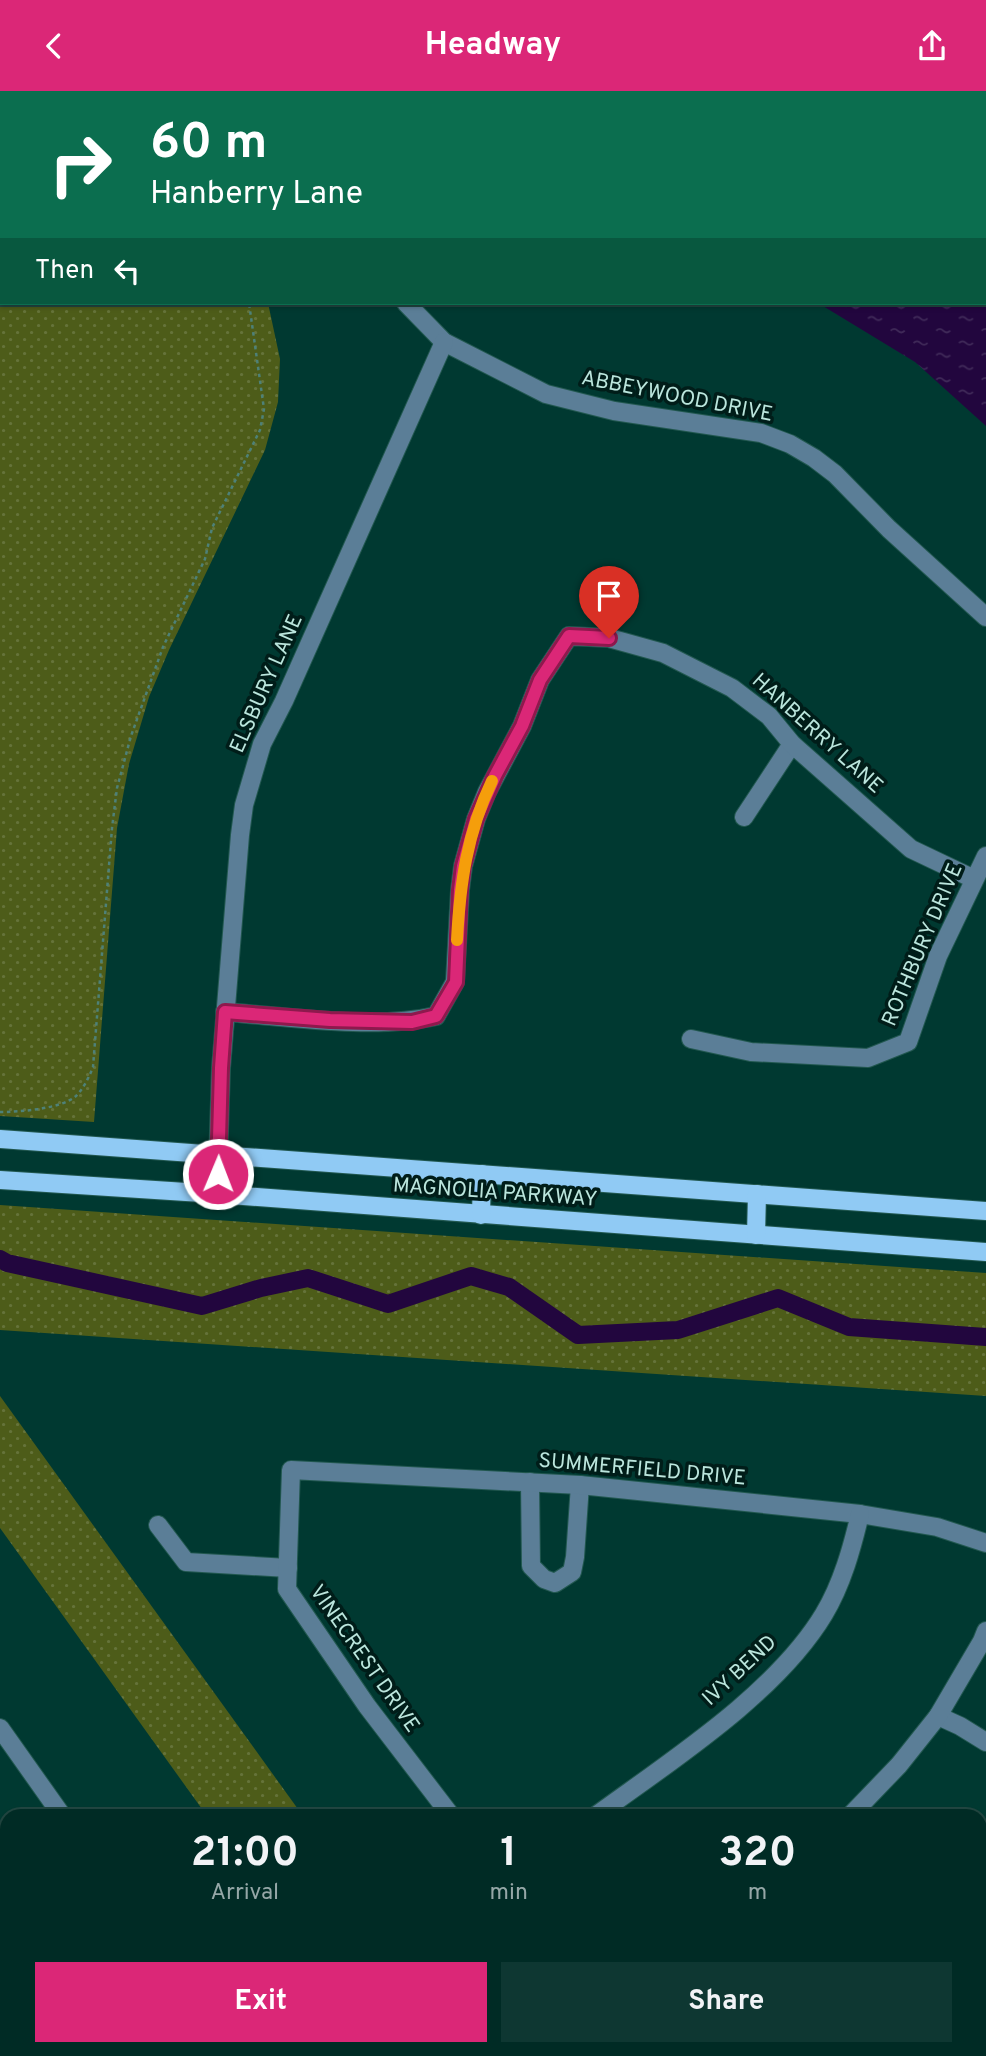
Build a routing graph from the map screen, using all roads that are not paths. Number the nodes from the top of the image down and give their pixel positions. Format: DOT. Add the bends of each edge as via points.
graph roads {
  1 [pos="408,305"];
  2 [pos="444,342"];
  3 [pos="986,617"];
  4 [pos="792,744"];
  5 [pos="744,817"];
  6 [pos="986,856"];
  7 [pos="974,879"];
  8 [pos="225,1012"];
  9 [pos="691,1039"];
  10 [pos="0,1139"];
  11 [pos="218,1155"];
  12 [pos="482,1174"];
  13 [pos="0,1180"];
  14 [pos="217,1194"];
  15 [pos="757,1194"];
  16 [pos="986,1211"];
  17 [pos="481,1215"];
  18 [pos="756,1235"];
  19 [pos="986,1252"];
  20 [pos="291,1470"];
  21 [pos="530,1482"];
  22 [pos="579,1485"];
  23 [pos="860,1514"];
  24 [pos="158,1525"];
  25 [pos="986,1543"];
  26 [pos="288,1568"];
  27 [pos="986,1631"];
  28 [pos="938,1717"];
  29 [pos="0,1728"];
  30 [pos="986,1742"];
  31 [pos="57,1809"];
  32 [pos="446,1809"];
  33 [pos="605,1809"];
  34 [pos="857,1809"];
  1 -- 2 [label="street, ABBEYWOOD DRIVE"];
  2 -- 3 [label="street, ABBEYWOOD DRIVE" via="546,394 614,411 761,433 790,444 835,474"];
  2 -- 8 [label="street, ELSBURY LANE" via="262,744 244,805"];
  4 -- 5 [label="street"];
  4 -- 7 [label="street, HANBERRY LANE" via="911,849"];
  4 -- 8 [label="street, HANBERRY LANE" via="769,716 693,667 609,638 569,636 540,680 476,819 460,890 456,982 436,1016 412,1022"];
  6 -- 7 [label="street, ROTHBURY DRIVE"];
  7 -- 9 [label="street, ROTHBURY DRIVE" via="939,955 908,1042 868,1058 751,1052"];
  8 -- 11 [label="street, ELSBURY LANE"];
  10 -- 11 [label="main road, MAGNOLIA PARKWAY"];
  11 -- 12 [label="main road, MAGNOLIA PARKWAY"];
  11 -- 14 [label="street, ELSBURY LANE"];
  12 -- 15 [label="main road, MAGNOLIA PARKWAY"];
  12 -- 17 [label="main road"];
  13 -- 14 [label="main road, MAGNOLIA PARKWAY"];
  14 -- 17 [label="main road, MAGNOLIA PARKWAY"];
  15 -- 16 [label="main road, MAGNOLIA PARKWAY"];
  15 -- 18 [label="main road"];
  17 -- 18 [label="main road, MAGNOLIA PARKWAY"];
  18 -- 19 [label="main road, MAGNOLIA PARKWAY"];
  20 -- 21 [label="street, SUMMERFIELD DRIVE"];
  20 -- 26 [label="street, VINECREST DRIVE"];
  21 -- 22 [label="street, SUMMERFIELD DRIVE"];
  21 -- 22 [label="street" via="531,1566 555,1583 572,1572"];
  22 -- 23 [label="street, SUMMERFIELD DRIVE"];
  23 -- 25 [label="street, SUMMERFIELD DRIVE" via="937,1527"];
  23 -- 33 [label="street, IVY BEND" via="850,1555 824,1613 782,1670 704,1736"];
  24 -- 26 [label="street" via="186,1562"];
  26 -- 32 [label="street, VINECREST DRIVE" via="287,1589 366,1706"];
  27 -- 28 [label="street"];
  28 -- 30 [label="street"];
  28 -- 34 [label="street"];
  29 -- 31 [label="street"];
}
